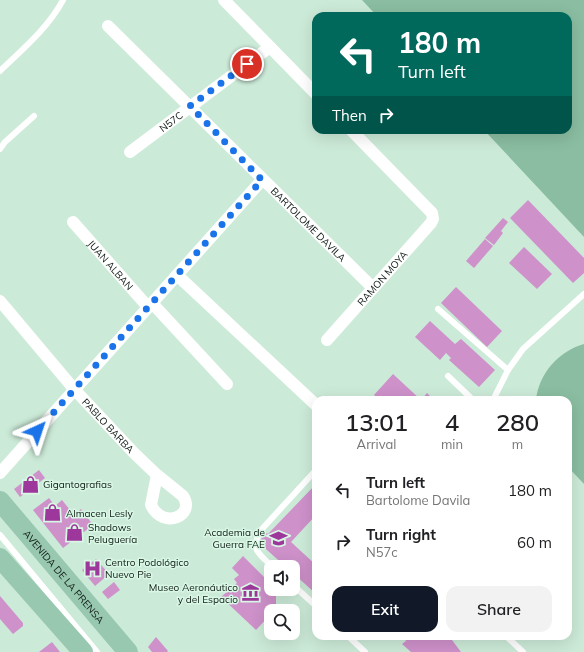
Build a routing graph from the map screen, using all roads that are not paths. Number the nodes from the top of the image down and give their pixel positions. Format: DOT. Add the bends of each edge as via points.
graph roads {
  1 [pos="63,0"];
  2 [pos="224,0"];
  3 [pos="108,26"];
  4 [pos="270,47"];
  5 [pos="0,71"];
  6 [pos="312,90"];
  7 [pos="190,106"];
  8 [pos="34,116"];
  9 [pos="355,134"];
  10 [pos="0,149"];
  11 [pos="130,152"];
  12 [pos="262,180"];
  13 [pos="73,222"];
  14 [pos="177,275"];
  15 [pos="373,288"];
  16 [pos="584,294"];
  17 [pos="0,301"];
  18 [pos="150,305"];
  19 [pos="438,309"];
  20 [pos="327,340"];
  21 [pos="508,370"];
  22 [pos="448,376"];
  23 [pos="227,384"];
  24 [pos="74,389"];
  25 [pos="470,396"];
  26 [pos="495,396"];
  27 [pos="312,401"];
  28 [pos="0,474"];
  29 [pos="312,474"];
  30 [pos="157,475"];
  31 [pos="0,501"];
  32 [pos="0,510"];
  33 [pos="0,535"];
  34 [pos="25,541"];
  35 [pos="0,558"];
  36 [pos="264,560"];
  37 [pos="300,591"];
  38 [pos="312,602"];
  39 [pos="352,640"];
  40 [pos="510,640"];
  41 [pos="120,649"];
  42 [pos="520,651"];
  43 [pos="83,652"];
  44 [pos="97,652"];
  45 [pos="365,652"];
  1 -- 5 [label="lane" via="46,25"];
  2 -- 4 [label="street"];
  3 -- 7 [label="street, BARTOLOME DAVILA"];
  4 -- 6 [label="street"];
  4 -- 7 [label="street, N57C"];
  7 -- 11 [label="street, N57C"];
  7 -- 12 [label="street, BARTOLOME DAVILA"];
  8 -- 10 [label="lane"];
  9 -- 15 [label="street, RAMON MOYA" via="432,213 433,218"];
  12 -- 14 [label="street"];
  12 -- 15 [label="street, BARTOLOME DAVILA"];
  13 -- 18 [label="street, JUAN ALBAN"];
  14 -- 18 [label="street"];
  14 -- 27 [label="street"];
  15 -- 20 [label="street, RAMON MOYA"];
  16 -- 21 [label="lane" via="523,349"];
  17 -- 24 [label="street, PABLO BARBA"];
  18 -- 23 [label="street, JUAN ALBAN"];
  18 -- 24 [label="street"];
  19 -- 21 [label="lane"];
  21 -- 26 [label="lane"];
  22 -- 25 [label="lane"];
  24 -- 28 [label="street"];
  24 -- 30 [label="street, PABLO BARBA"];
  29 -- 36 [label="lane" via="256,538 255,547"];
  31 -- 41 [label="main road, AVENIDA DE LA PRENSA"];
  32 -- 34 [label="lane"];
  33 -- 44 [label="lane"];
  35 -- 43 [label="main road"];
  37 -- 38 [label="lane"];
  39 -- 45 [label="lane"];
  40 -- 42 [label="lane"];
}
